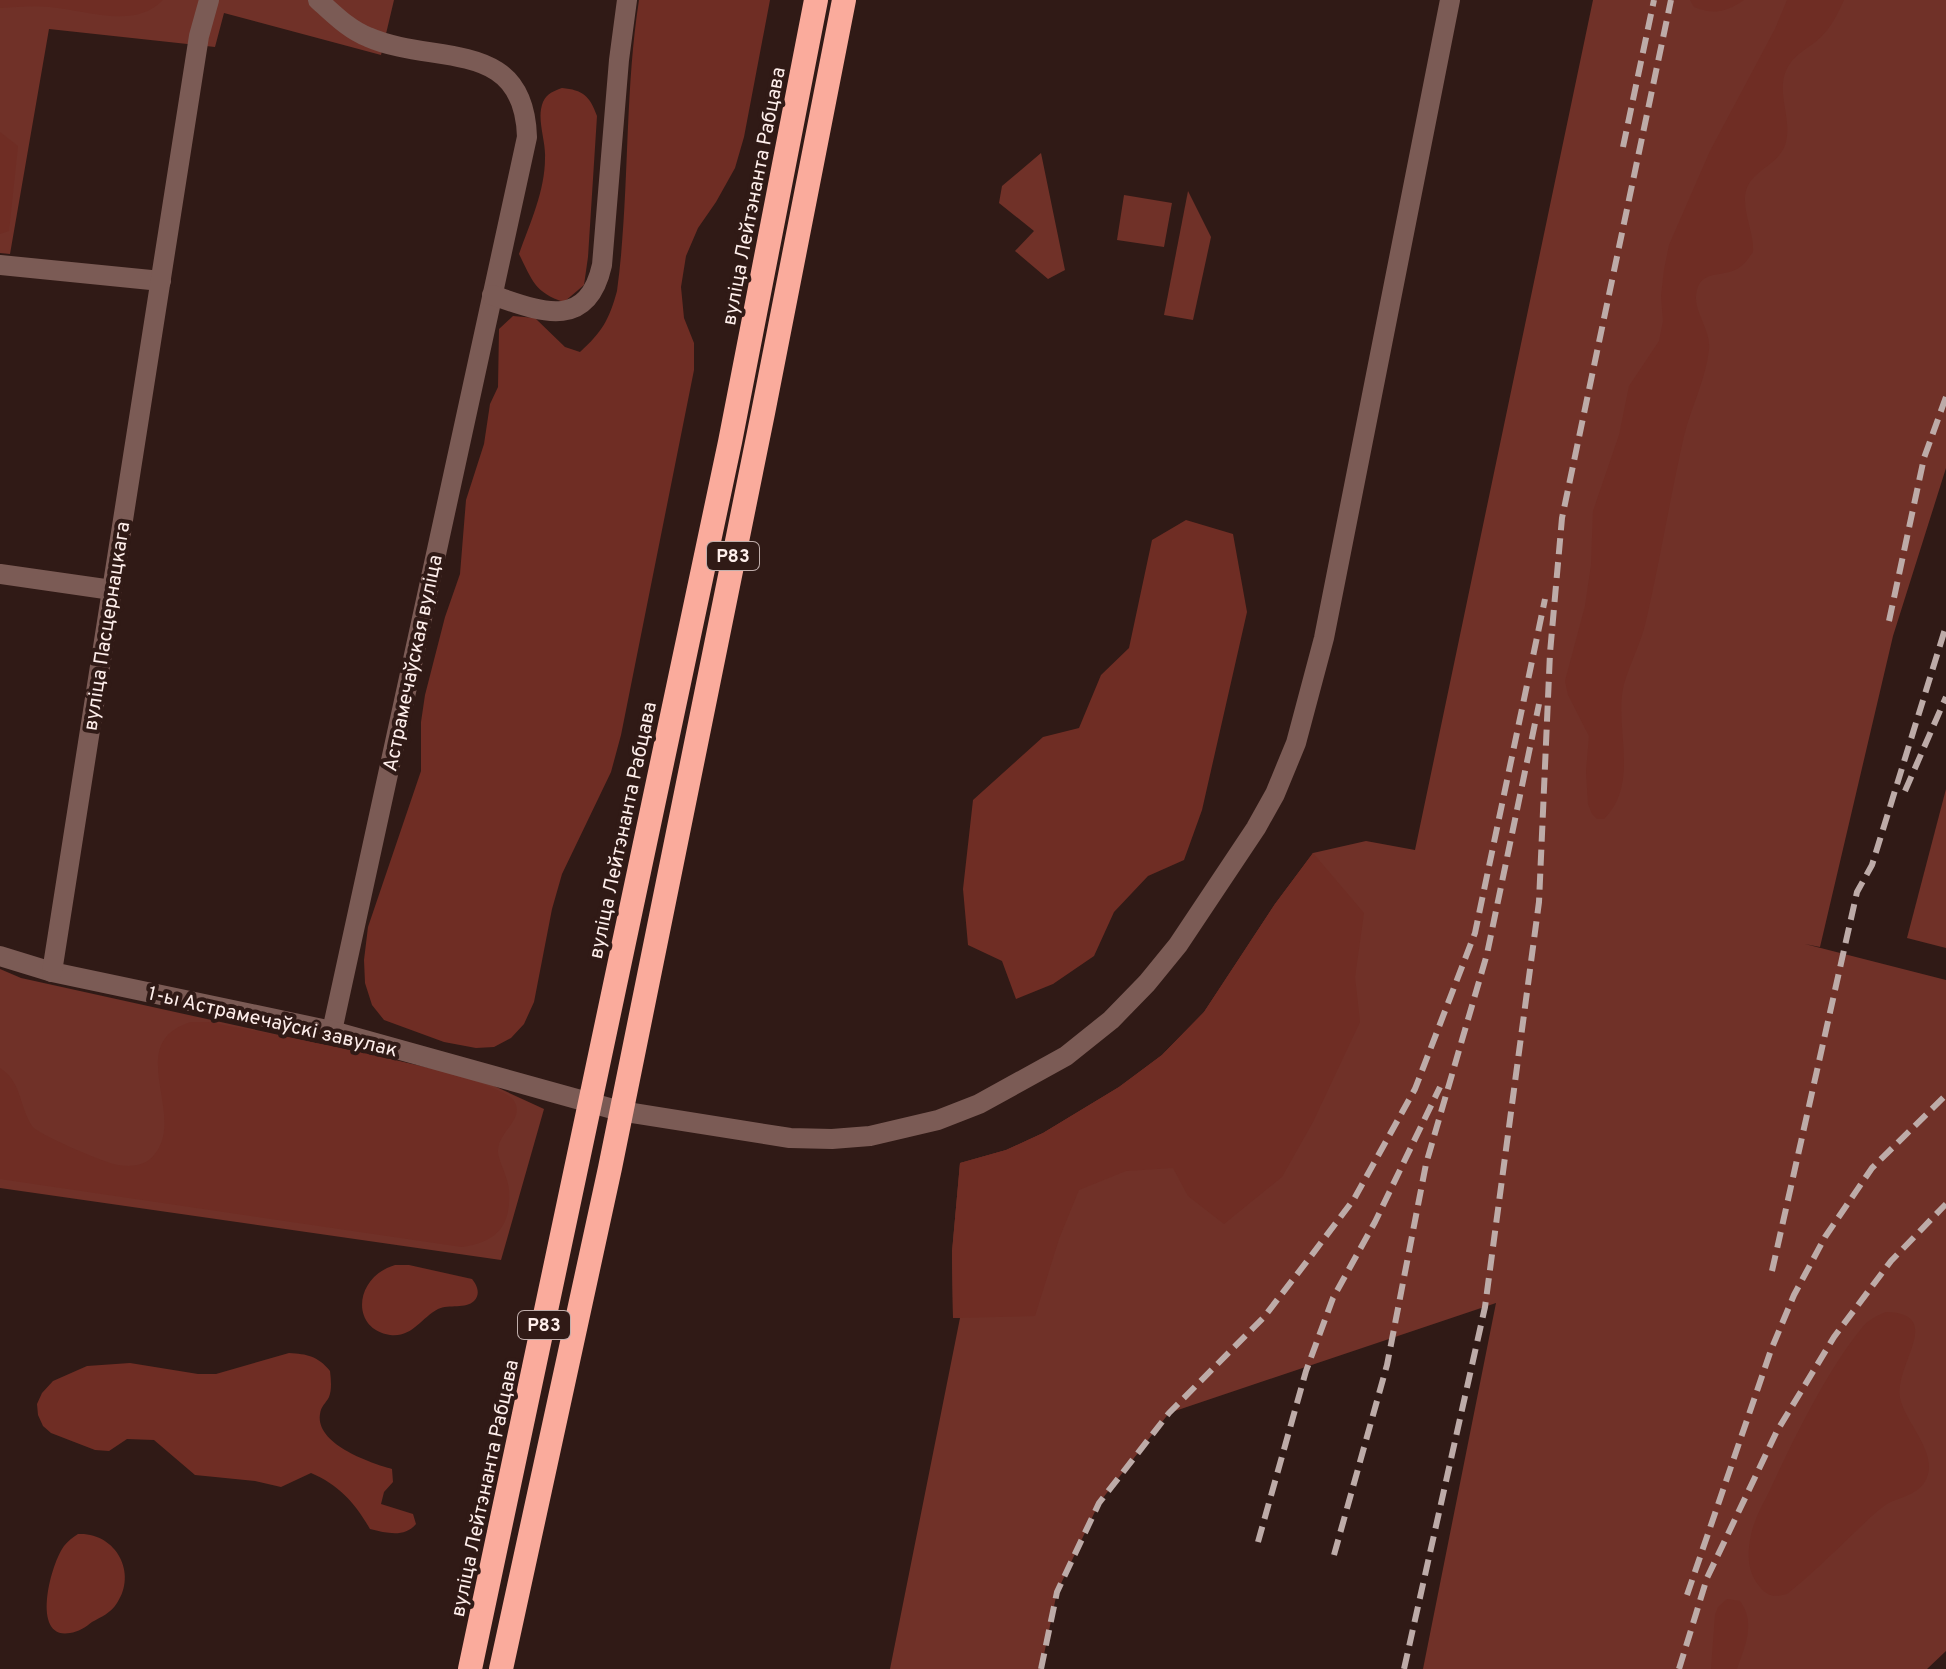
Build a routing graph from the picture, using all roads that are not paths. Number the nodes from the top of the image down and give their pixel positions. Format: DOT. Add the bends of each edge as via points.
graph roads {
  1 [pos="209,0"];
  2 [pos="318,0"];
  3 [pos="627,0"];
  4 [pos="816,0"];
  5 [pos="844,0"];
  6 [pos="1450,0"];
  7 [pos="0,265"];
  8 [pos="161,281"];
  9 [pos="492,295"];
  10 [pos="0,574"];
  11 [pos="112,590"];
  12 [pos="0,956"];
  13 [pos="52,972"];
  14 [pos="332,1031"];
  15 [pos="591,1103"];
  16 [pos="620,1111"];
  17 [pos="470,1669"];
  18 [pos="501,1669"];
  1 -- 8 [label="street, вуліца Пасцернацкага"];
  2 -- 9 [label="street, Астрамечаўская вуліца" via="370,38 470,60 510,81 527,120 525,157"];
  3 -- 9 [label="street" via="598,283 575,308 556,312"];
  4 -- 15 [label="highway, вуліца Лейтэнанта Рабцава / Р83" via="730,442"];
  5 -- 16 [label="highway, Р83"];
  6 -- 16 [label="street, 1-ы Астрамечаўскі завулак" via="1312,689 1275,794 1178,945 1111,1020 1066,1056 979,1104 938,1120 870,1136 790,1138"];
  7 -- 8 [label="street"];
  8 -- 11 [label="street, вуліца Пасцернацкага"];
  9 -- 14 [label="street, Астрамечаўская вуліца"];
  10 -- 11 [label="street"];
  11 -- 13 [label="street, вуліца Пасцернацкага"];
  12 -- 13 [label="street, 1-ы Астрамечаўскі завулак"];
  13 -- 14 [label="street, 1-ы Астрамечаўскі завулак"];
  14 -- 15 [label="street, 1-ы Астрамечаўскі завулак"];
  15 -- 16 [label="street, 1-ы Астрамечаўскі завулак"];
  15 -- 17 [label="highway, вуліца Лейтэнанта Рабцава / Р83"];
  16 -- 18 [label="highway, Р83"];
}
